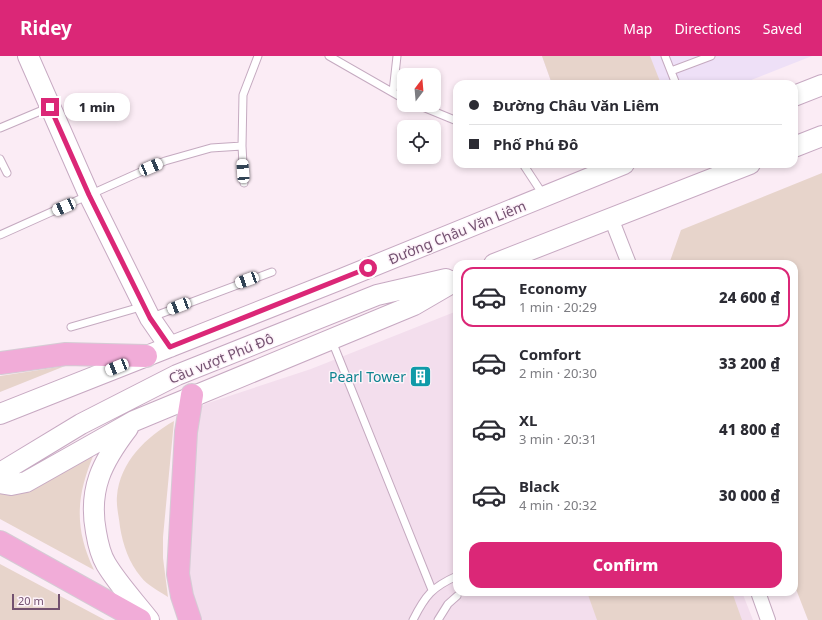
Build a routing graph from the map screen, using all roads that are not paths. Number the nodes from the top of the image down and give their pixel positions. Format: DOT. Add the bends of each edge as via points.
graph roads {
  1 [pos="28,56"];
  2 [pos="258,56"];
  3 [pos="329,56"];
  4 [pos="397,56"];
  5 [pos="665,56"];
  6 [pos="711,56"];
  7 [pos="671,71"];
  8 [pos="674,80"];
  9 [pos="822,85"];
  10 [pos="393,92"];
  11 [pos="798,94"];
  12 [pos="397,95"];
  13 [pos="50,107"];
  14 [pos="436,112"];
  15 [pos="453,118"];
  16 [pos="0,128"];
  17 [pos="822,136"];
  18 [pos="798,145"];
  19 [pos="242,146"];
  20 [pos="0,159"];
  21 [pos="525,168"];
  22 [pos="614,168"];
  23 [pos="740,168"];
  24 [pos="7,173"];
  25 [pos="244,183"];
  26 [pos="89,195"];
  27 [pos="544,196"];
  28 [pos="611,218"];
  29 [pos="0,235"];
  30 [pos="504,260"];
  31 [pos="627,260"];
  32 [pos="272,272"];
  33 [pos="453,278"];
  34 [pos="453,282"];
  35 [pos="147,312"];
  36 [pos="71,327"];
  37 [pos="331,338"];
  38 [pos="170,347"];
  39 [pos="146,356"];
  40 [pos="0,363"];
  41 [pos="192,395"];
  42 [pos="0,414"];
  43 [pos="134,421"];
  44 [pos="0,473"];
  45 [pos="0,483"];
  46 [pos="0,542"];
  47 [pos="453,578"];
  48 [pos="432,590"];
  49 [pos="457,596"];
  50 [pos="759,596"];
  51 [pos="140,620"];
  52 [pos="149,620"];
  53 [pos="190,620"];
  54 [pos="412,620"];
  55 [pos="438,620"];
  56 [pos="768,620"];
  1 -- 13 [label="main road"];
  2 -- 19 [label="lane" via="243,95"];
  3 -- 10 [label="lane"];
  4 -- 10 [label="lane"];
  5 -- 7 [label="lane"];
  6 -- 7 [label="lane"];
  7 -- 8 [label="lane"];
  9 -- 11 [label="main road"];
  10 -- 12 [label="lane"];
  13 -- 16 [label="lane"];
  13 -- 26 [label="main road"];
  14 -- 15 [label="lane"];
  17 -- 18 [label="main road"];
  19 -- 25 [label="lane"];
  19 -- 26 [label="lane" via="210,148 165,161"];
  20 -- 24 [label="lane"];
  21 -- 27 [label="lane"];
  22 -- 27 [label="main road, Đường Châu Văn Liêm"];
  23 -- 28 [label="main road"];
  26 -- 29 [label="lane"];
  26 -- 35 [label="main road"];
  27 -- 38 [label="main road, Đường Châu Văn Liêm"];
  28 -- 30 [label="main road"];
  28 -- 31 [label="street"];
  32 -- 35 [label="lane"];
  33 -- 44 [label="main road, Cầu vượt Phú Đô" via="377,295 177,375 81,424"];
  34 -- 37 [label="main road" via="414,305"];
  35 -- 36 [label="lane"];
  35 -- 38 [label="main road"];
  37 -- 41 [label="main road"];
  37 -- 48 [label="lane"];
  38 -- 39 [label="main road, Đường Châu Văn Liêm"];
  39 -- 40 [label="main road" via="66,354"];
  39 -- 42 [label="main road, Đường Châu Văn Liêm"];
  41 -- 43 [label="main road"];
  41 -- 53 [label="main road" via="186,432 178,574"];
  43 -- 45 [label="main road" via="26,482 11,485"];
  43 -- 52 [label="main road" via="104,464 92,505 100,552 106,565"];
  46 -- 51 [label="main road"];
  47 -- 48 [label="lane"];
  48 -- 54 [label="lane"];
  49 -- 55 [label="lane" via="448,604"];
  50 -- 56 [label="street"];
}
